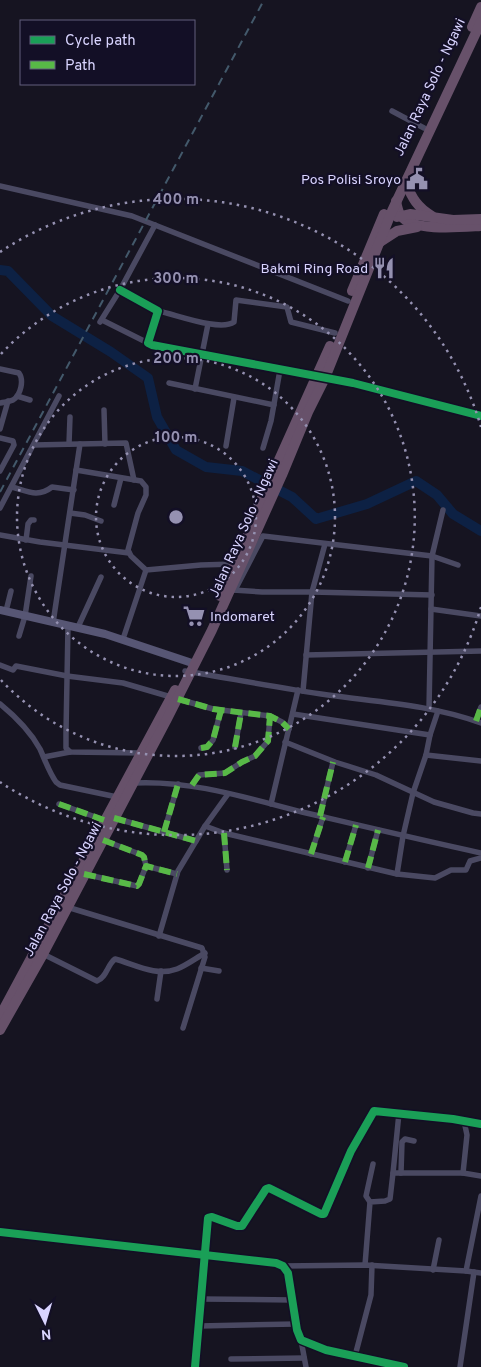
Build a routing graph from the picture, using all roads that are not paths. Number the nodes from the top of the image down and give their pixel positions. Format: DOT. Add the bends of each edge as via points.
graph roads {
  1 [pos="481,7"];
  2 [pos="481,22"];
  3 [pos="392,111"];
  4 [pos="424,128"];
  5 [pos="406,183"];
  6 [pos="0,186"];
  7 [pos="395,198"];
  8 [pos="400,216"];
  9 [pos="436,218"];
  10 [pos="481,219"];
  11 [pos="388,220"];
  12 [pos="155,224"];
  13 [pos="379,226"];
  14 [pos="428,226"];
  15 [pos="481,226"];
  16 [pos="380,242"];
  17 [pos="120,290"];
  18 [pos="348,301"];
  19 [pos="158,310"];
  20 [pos="208,324"];
  21 [pos="335,333"];
  22 [pos="148,343"];
  23 [pos="202,354"];
  24 [pos="0,369"];
  25 [pos="280,370"];
  26 [pos="320,377"];
  27 [pos="169,383"];
  28 [pos="195,389"];
  29 [pos="17,396"];
  30 [pos="59,396"];
  31 [pos="234,398"];
  32 [pos="30,400"];
  33 [pos="8,402"];
  34 [pos="0,403"];
  35 [pos="274,405"];
  36 [pos="104,410"];
  37 [pos="481,416"];
  38 [pos="70,417"];
  39 [pos="0,429"];
  40 [pos="0,438"];
  41 [pos="69,444"];
  42 [pos="80,444"];
  43 [pos="105,444"];
  44 [pos="34,445"];
  45 [pos="226,446"];
  46 [pos="263,448"];
  47 [pos="76,470"];
  48 [pos="0,472"];
  49 [pos="121,478"];
  50 [pos="134,480"];
  51 [pos="12,487"];
  52 [pos="74,490"];
  53 [pos="267,497"];
  54 [pos="114,504"];
  55 [pos="0,508"];
  56 [pos="443,510"];
  57 [pos="70,513"];
  58 [pos="34,520"];
  59 [pos="101,520"];
  60 [pos="0,535"];
  61 [pos="26,540"];
  62 [pos="325,544"];
  63 [pos="65,545"];
  64 [pos="129,553"];
  65 [pos="432,556"];
  66 [pos="234,564"];
  67 [pos="458,565"];
  68 [pos="146,570"];
  69 [pos="31,576"];
  70 [pos="101,577"];
  71 [pos="11,590"];
  72 [pos="233,590"];
  73 [pos="312,592"];
  74 [pos="432,595"];
  75 [pos="431,609"];
  76 [pos="3,611"];
  77 [pos="25,616"];
  78 [pos="481,616"];
  79 [pos="53,623"];
  80 [pos="68,626"];
  81 [pos="78,627"];
  82 [pos="18,636"];
  83 [pos="123,639"];
  84 [pos="481,651"];
  85 [pos="430,652"];
  86 [pos="306,655"];
  87 [pos="0,665"];
  88 [pos="190,667"];
  89 [pos="67,676"];
  90 [pos="300,691"];
  91 [pos="174,698"];
  92 [pos="0,704"];
  93 [pos="481,707"];
  94 [pos="429,709"];
  95 [pos="222,710"];
  96 [pos="438,711"];
  97 [pos="241,713"];
  98 [pos="293,714"];
  99 [pos="270,716"];
  100 [pos="479,722"];
  101 [pos="289,729"];
  102 [pos="430,735"];
  103 [pos="285,742"];
  104 [pos="201,748"];
  105 [pos="235,748"];
  106 [pos="70,752"];
  107 [pos="141,753"];
  108 [pos="426,755"];
  109 [pos="44,757"];
  110 [pos="481,761"];
  111 [pos="333,762"];
  112 [pos="133,783"];
  113 [pos="178,784"];
  114 [pos="192,785"];
  115 [pos="412,793"];
  116 [pos="228,794"];
  117 [pos="117,797"];
  118 [pos="60,804"];
  119 [pos="271,804"];
  120 [pos="481,814"];
  121 [pos="322,816"];
  122 [pos="109,819"];
  123 [pos="356,825"];
  124 [pos="205,826"];
  125 [pos="378,830"];
  126 [pos="164,832"];
  127 [pos="224,833"];
  128 [pos="403,836"];
  129 [pos="103,840"];
  130 [pos="196,840"];
  131 [pos="481,853"];
  132 [pos="312,854"];
  133 [pos="481,858"];
  134 [pos="345,862"];
  135 [pos="146,866"];
  136 [pos="368,868"];
  137 [pos="227,870"];
  138 [pos="84,874"];
  139 [pos="177,874"];
  140 [pos="397,874"];
  141 [pos="67,907"];
  142 [pos="160,936"];
  143 [pos="205,953"];
  144 [pos="43,954"];
  145 [pos="201,968"];
  146 [pos="161,971"];
  147 [pos="219,972"];
  148 [pos="157,999"];
  149 [pos="0,1014"];
  150 [pos="182,1028"];
  151 [pos="0,1030"];
  152 [pos="399,1113"];
  153 [pos="464,1121"];
  154 [pos="481,1124"];
  155 [pos="414,1141"];
  156 [pos="373,1164"];
  157 [pos="393,1172"];
  158 [pos="401,1173"];
  159 [pos="463,1173"];
  160 [pos="481,1176"];
  161 [pos="481,1196"];
  162 [pos="370,1202"];
  163 [pos="480,1204"];
  164 [pos="0,1232"];
  165 [pos="439,1240"];
  166 [pos="204,1255"];
  167 [pos="365,1265"];
  168 [pos="283,1266"];
  169 [pos="372,1266"];
  170 [pos="433,1270"];
  171 [pos="466,1270"];
  172 [pos="478,1272"];
  173 [pos="201,1299"];
  174 [pos="292,1300"];
  175 [pos="296,1324"];
  176 [pos="199,1326"];
  177 [pos="301,1340"];
  178 [pos="355,1356"];
  179 [pos="304,1358"];
  180 [pos="231,1359"];
  181 [pos="195,1367"];
  182 [pos="306,1367"];
  183 [pos="404,1367"];
  184 [pos="460,1367"];
  1 -- 4 [label="highway, Jalan Raya Solo - Ngawi"];
  2 -- 5 [label="highway, Jalan Raya Solo - Ngawi"];
  3 -- 4 [label="street"];
  4 -- 7 [label="highway, Jalan Raya Solo - Ngawi"];
  5 -- 7 [label="highway, Jalan Raya Solo - Ngawi"];
  5 -- 9 [label="highway" via="417,206"];
  6 -- 12 [label="street"];
  7 -- 8 [label="highway"];
  7 -- 11 [label="highway, Jalan Raya Solo - Ngawi"];
  7 -- 13 [label="highway, Jalan Raya Solo - Ngawi"];
  8 -- 9 [label="highway" via="410,214"];
  8 -- 11 [label="highway"];
  8 -- 14 [label="highway" via="412,224"];
  9 -- 10 [label="highway"];
  11 -- 13 [label="highway"];
  11 -- 16 [label="highway, Jalan Raya Solo - Ngawi"];
  12 -- 17 [label="street"];
  12 -- 18 [label="street"];
  13 -- 18 [label="highway, Jalan Raya Solo - Ngawi"];
  14 -- 15 [label="highway"];
  14 -- 16 [label="highway" via="397,232"];
  16 -- 26 [label="highway, Jalan Raya Solo - Ngawi"];
  17 -- 19 [label="street"];
  17 -- 22 [label="street" via="101,321"];
  18 -- 21 [label="highway, Jalan Raya Solo - Ngawi"];
  19 -- 20 [label="street"];
  19 -- 22 [label="street"];
  20 -- 21 [label="street" via="233,323 236,300 287,307 291,322"];
  20 -- 23 [label="street"];
  21 -- 26 [label="highway, Jalan Raya Solo - Ngawi"];
  22 -- 23 [label="street"];
  23 -- 25 [label="street"];
  23 -- 28 [label="street"];
  24 -- 29 [label="street" via="21,375"];
  25 -- 26 [label="street"];
  25 -- 35 [label="street"];
  26 -- 37 [label="street"];
  26 -- 53 [label="highway, Jalan Raya Solo - Ngawi"];
  27 -- 28 [label="street"];
  28 -- 31 [label="street"];
  29 -- 32 [label="street"];
  29 -- 33 [label="street"];
  30 -- 44 [label="street"];
  31 -- 35 [label="street"];
  31 -- 45 [label="street"];
  33 -- 34 [label="street"];
  33 -- 39 [label="street"];
  35 -- 46 [label="street"];
  36 -- 43 [label="street"];
  38 -- 41 [label="street"];
  40 -- 48 [label="street" via="14,443"];
  41 -- 42 [label="street"];
  41 -- 44 [label="street"];
  42 -- 43 [label="street"];
  42 -- 47 [label="street"];
  43 -- 50 [label="street" via="126,444"];
  44 -- 51 [label="street"];
  47 -- 49 [label="street"];
  47 -- 52 [label="street"];
  49 -- 50 [label="street"];
  49 -- 54 [label="street"];
  50 -- 64 [label="street" via="144,484 146,495 138,513"];
  51 -- 52 [label="street" via="39,494 52,487"];
  51 -- 55 [label="street"];
  52 -- 57 [label="street"];
  53 -- 66 [label="highway, Jalan Raya Solo - Ngawi"];
  53 -- 72 [label="highway, Jalan Raya Solo - Ngawi"];
  56 -- 65 [label="street"];
  57 -- 59 [label="street"];
  57 -- 63 [label="street"];
  58 -- 61 [label="street" via="28,524"];
  60 -- 61 [label="street"];
  61 -- 63 [label="street"];
  62 -- 65 [label="street"];
  62 -- 72 [label="street" via="263,536"];
  62 -- 73 [label="street"];
  63 -- 64 [label="street"];
  63 -- 79 [label="street"];
  64 -- 68 [label="street"];
  65 -- 67 [label="street"];
  65 -- 74 [label="street"];
  66 -- 68 [label="street"];
  66 -- 88 [label="highway, Jalan Raya Solo - Ngawi"];
  68 -- 83 [label="street"];
  69 -- 77 [label="street"];
  70 -- 81 [label="street"];
  71 -- 76 [label="street"];
  72 -- 73 [label="street"];
  72 -- 88 [label="highway, Jalan Raya Solo - Ngawi"];
  73 -- 74 [label="street"];
  73 -- 86 [label="street"];
  74 -- 75 [label="street"];
  75 -- 78 [label="street"];
  75 -- 85 [label="street"];
  76 -- 77 [label="street"];
  77 -- 79 [label="street"];
  77 -- 82 [label="street"];
  79 -- 80 [label="street"];
  80 -- 81 [label="street"];
  80 -- 89 [label="street"];
  81 -- 83 [label="street"];
  83 -- 88 [label="street"];
  84 -- 85 [label="street"];
  85 -- 86 [label="street"];
  85 -- 94 [label="street"];
  86 -- 90 [label="street"];
  87 -- 89 [label="street" via="13,670 16,666"];
  88 -- 90 [label="street"];
  88 -- 91 [label="highway, Jalan Raya Solo - Ngawi"];
  89 -- 91 [label="street" via="123,683"];
  89 -- 106 [label="street" via="66,745"];
  90 -- 94 [label="street"];
  90 -- 98 [label="street"];
  91 -- 95 [label="street"];
  91 -- 107 [label="highway, Jalan Raya Solo - Ngawi"];
  91 -- 112 [label="highway, Jalan Raya Solo - Ngawi"];
  92 -- 109 [label="street" via="30,733"];
  93 -- 100 [label="street"];
  94 -- 96 [label="street"];
  95 -- 97 [label="street"];
  95 -- 104 [label="street" via="213,740"];
  96 -- 100 [label="street"];
  96 -- 102 [label="street"];
  97 -- 99 [label="street"];
  97 -- 105 [label="street"];
  98 -- 101 [label="street"];
  98 -- 102 [label="street"];
  99 -- 101 [label="street"];
  99 -- 114 [label="street" via="268,741 255,756 225,774 199,775"];
  101 -- 103 [label="street"];
  102 -- 108 [label="street"];
  103 -- 111 [label="street"];
  103 -- 119 [label="street"];
  106 -- 107 [label="street"];
  106 -- 109 [label="street"];
  107 -- 117 [label="highway, Jalan Raya Solo - Ngawi"];
  108 -- 110 [label="street"];
  108 -- 115 [label="street"];
  109 -- 117 [label="street" via="58,784"];
  111 -- 115 [label="street" via="376,775"];
  111 -- 121 [label="street"];
  112 -- 113 [label="street"];
  112 -- 122 [label="highway, Jalan Raya Solo - Ngawi"];
  113 -- 114 [label="street"];
  113 -- 126 [label="street"];
  114 -- 116 [label="street"];
  115 -- 120 [label="street"];
  115 -- 128 [label="street"];
  116 -- 119 [label="street"];
  116 -- 124 [label="street"];
  117 -- 122 [label="highway, Jalan Raya Solo - Ngawi"];
  118 -- 122 [label="street"];
  119 -- 121 [label="street"];
  121 -- 123 [label="street"];
  121 -- 132 [label="street"];
  122 -- 126 [label="street"];
  122 -- 129 [label="highway, Jalan Raya Solo - Ngawi"];
  122 -- 149 [label="highway, Jalan Raya Solo - Ngawi"];
  123 -- 125 [label="street"];
  123 -- 134 [label="street"];
  124 -- 127 [label="street"];
  124 -- 130 [label="street"];
  125 -- 128 [label="street"];
  125 -- 136 [label="street"];
  126 -- 130 [label="street"];
  127 -- 132 [label="street"];
  127 -- 137 [label="street"];
  128 -- 131 [label="street"];
  128 -- 140 [label="street"];
  129 -- 135 [label="street" via="142,855"];
  129 -- 138 [label="highway, Jalan Raya Solo - Ngawi"];
  130 -- 139 [label="street"];
  132 -- 134 [label="street"];
  133 -- 140 [label="street" via="470,861 466,870 451,870 437,878"];
  134 -- 136 [label="street"];
  135 -- 138 [label="street" via="137,886"];
  135 -- 139 [label="street"];
  136 -- 140 [label="street"];
  138 -- 141 [label="highway, Jalan Raya Solo - Ngawi"];
  139 -- 142 [label="street"];
  141 -- 142 [label="street"];
  141 -- 144 [label="highway, Jalan Raya Solo - Ngawi"];
  142 -- 143 [label="street" via="198,946"];
  143 -- 145 [label="street"];
  143 -- 146 [label="street" via="177,969"];
  144 -- 146 [label="street" via="97,981 115,959"];
  144 -- 151 [label="highway, Jalan Raya Solo - Ngawi"];
  145 -- 147 [label="street"];
  145 -- 150 [label="street"];
  146 -- 148 [label="street"];
  152 -- 153 [label="street"];
  152 -- 157 [label="street"];
  152 -- 166 [label="street" via="374,1111 351,1151 324,1214 273,1189 266,1189 242,1226 208,1218"];
  153 -- 154 [label="street"];
  153 -- 159 [label="street" via="467,1135"];
  155 -- 158 [label="street" via="403,1140"];
  156 -- 162 [label="street" via="366,1196"];
  157 -- 158 [label="street"];
  157 -- 162 [label="street" via="390,1199"];
  158 -- 159 [label="street"];
  159 -- 160 [label="street"];
  161 -- 163 [label="street"];
  162 -- 167 [label="street"];
  163 -- 171 [label="street"];
  164 -- 166 [label="street"];
  165 -- 170 [label="street"];
  166 -- 168 [label="street"];
  166 -- 173 [label="street"];
  167 -- 168 [label="street"];
  167 -- 169 [label="street"];
  168 -- 174 [label="street" via="288,1273"];
  169 -- 170 [label="street"];
  169 -- 178 [label="street" via="370,1295"];
  170 -- 171 [label="street"];
  171 -- 172 [label="street"];
  172 -- 184 [label="street"];
  173 -- 174 [label="street"];
  173 -- 176 [label="street"];
  174 -- 175 [label="street"];
  175 -- 176 [label="street"];
  175 -- 177 [label="street"];
  176 -- 181 [label="street"];
  177 -- 178 [label="street"];
  177 -- 179 [label="street"];
  178 -- 183 [label="street"];
  179 -- 180 [label="street"];
  179 -- 182 [label="street"];
}
